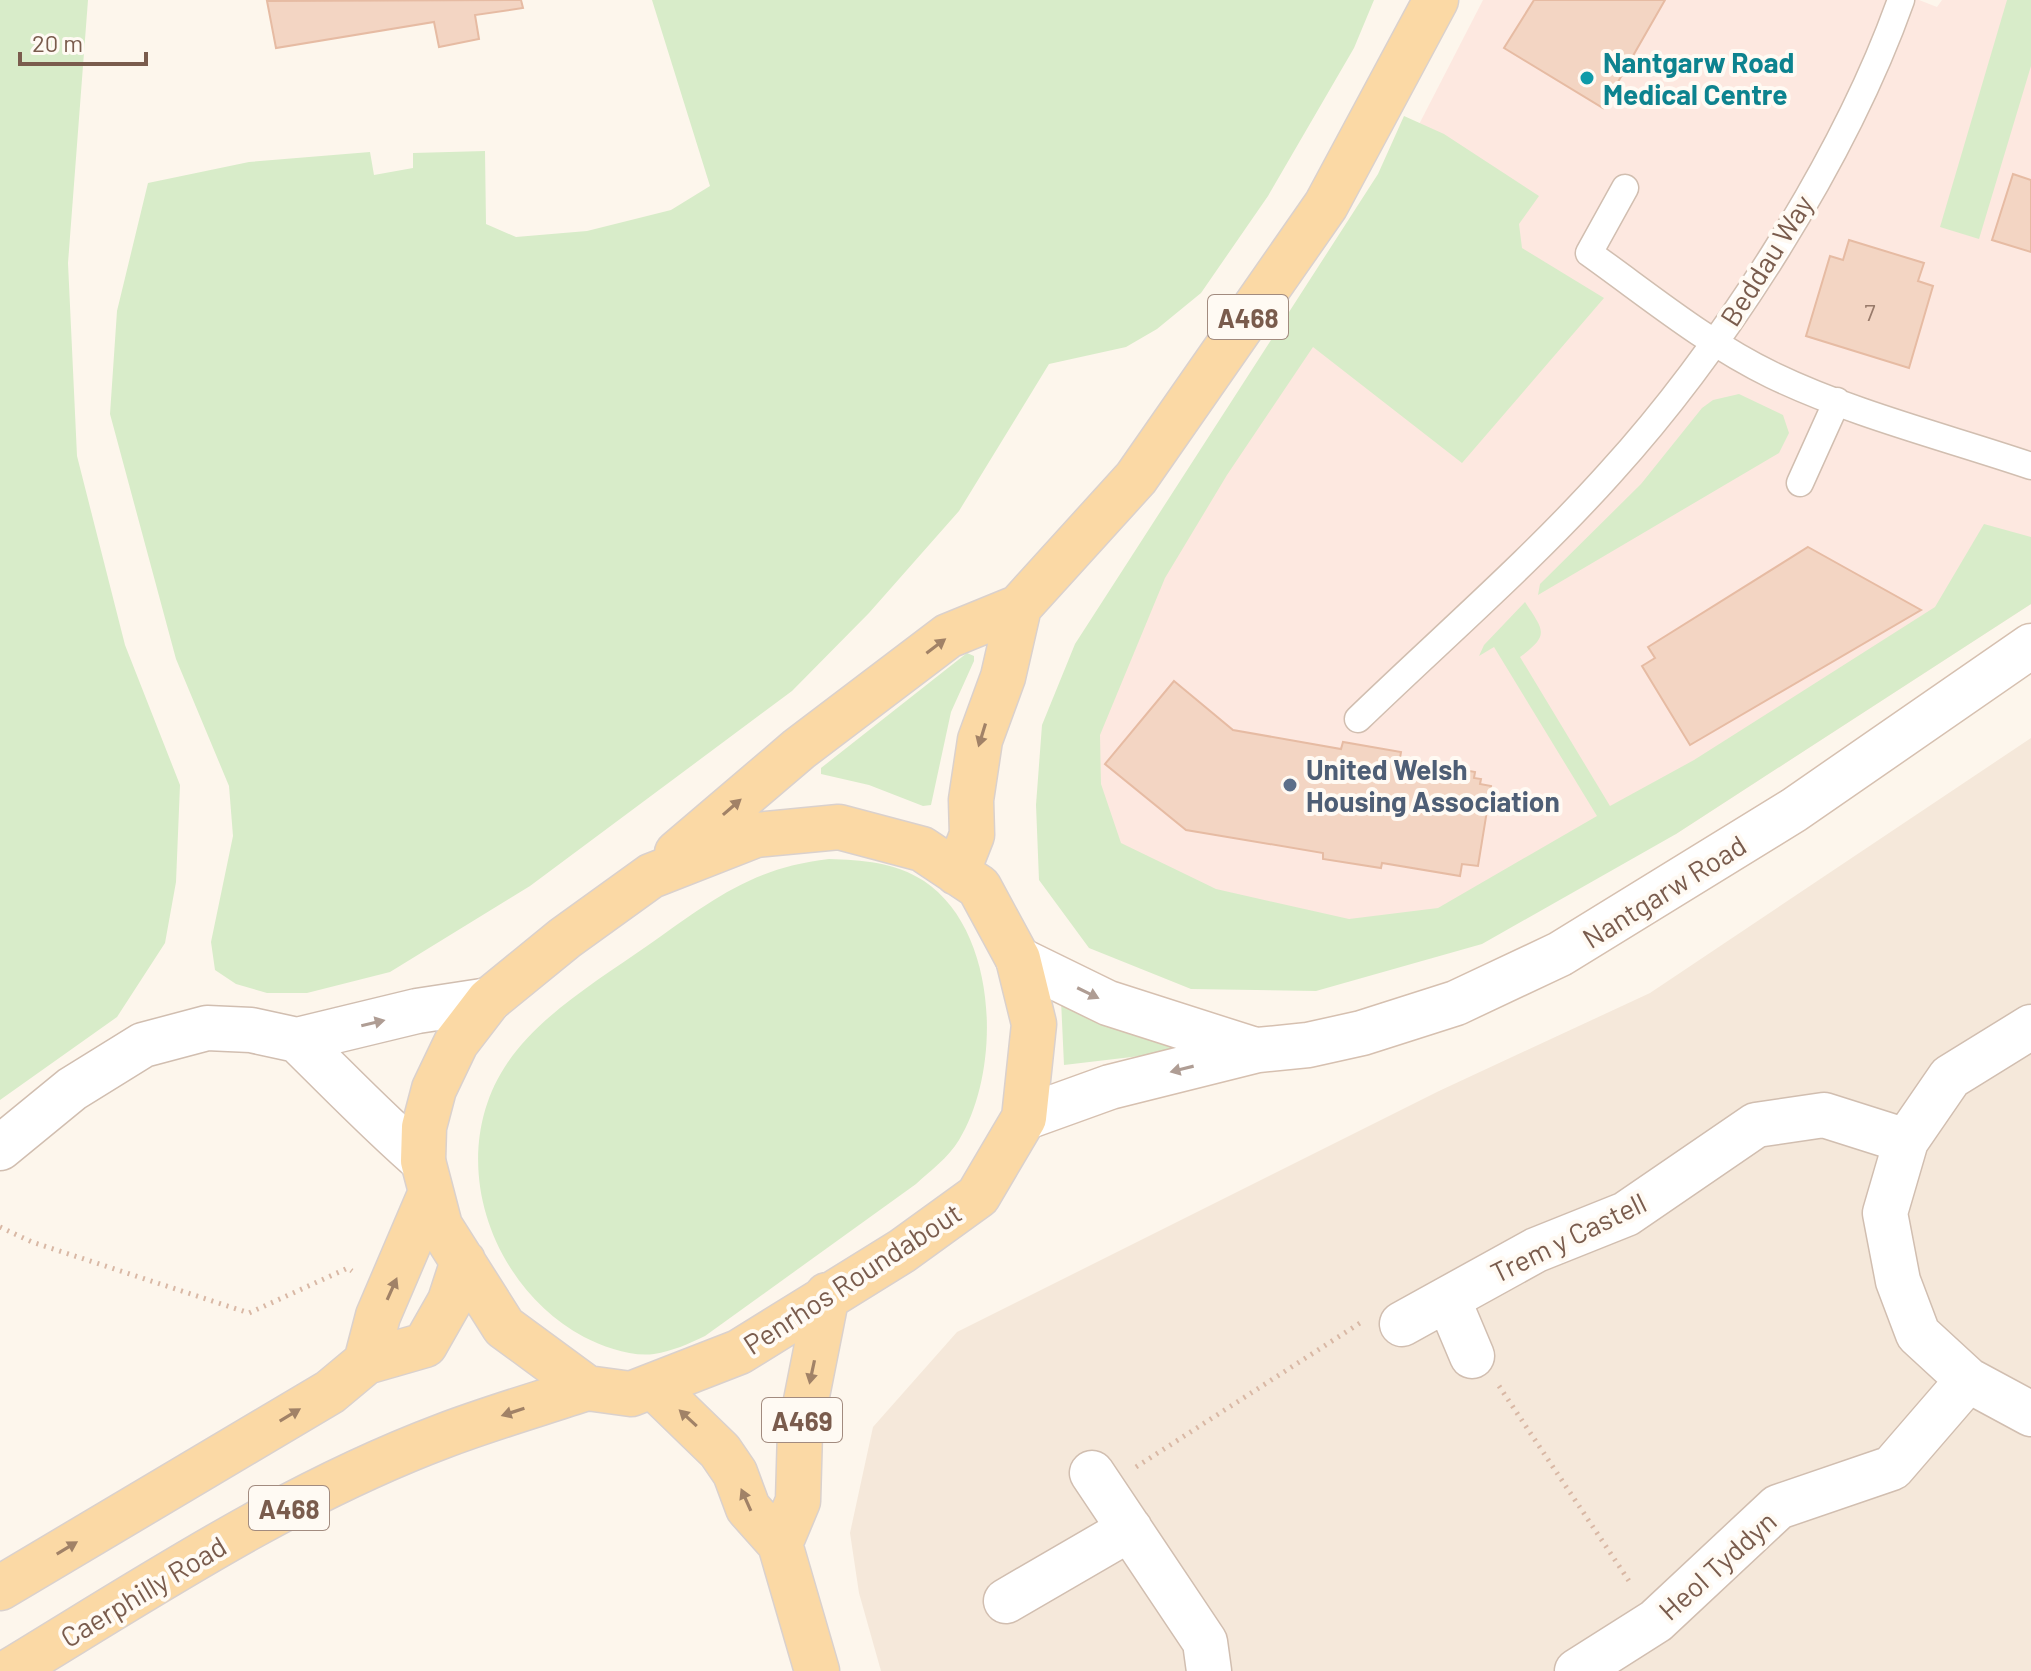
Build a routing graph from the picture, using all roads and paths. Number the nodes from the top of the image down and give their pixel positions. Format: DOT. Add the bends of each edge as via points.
graph roads {
  1 [pos="1436,0"];
  2 [pos="1901,0"];
  3 [pos="1625,188"];
  4 [pos="1715,342"];
  5 [pos="1837,401"];
  6 [pos="2031,466"];
  7 [pos="1800,483"];
  8 [pos="1019,607"];
  9 [pos="2031,646"];
  10 [pos="1358,719"];
  11 [pos="957,873"];
  12 [pos="651,876"];
  13 [pos="1018,959"];
  14 [pos="489,1000"];
  15 [pos="2031,1027"];
  16 [pos="297,1040"];
  17 [pos="1258,1050"];
  18 [pos="1024,1118"];
  19 [pos="1906,1141"];
  20 [pos="0,1148"];
  21 [pos="427,1176"];
  22 [pos="0,1227"];
  23 [pos="463,1261"];
  24 [pos="357,1274"];
  25 [pos="827,1295"];
  26 [pos="1448,1299"];
  27 [pos="1402,1324"];
  28 [pos="1472,1356"];
  29 [pos="366,1362"];
  30 [pos="1968,1380"];
  31 [pos="654,1387"];
  32 [pos="587,1388"];
  33 [pos="2031,1414"];
  34 [pos="1097,1480"];
  35 [pos="1130,1529"];
  36 [pos="780,1544"];
  37 [pos="0,1588"];
  38 [pos="1006,1601"];
  39 [pos="1656,1621"];
  40 [pos="10,1671"];
  41 [pos="817,1671"];
  42 [pos="1209,1671"];
  43 [pos="1577,1671"];
  1 -- 8 [label="main road, A468" via="1326,205 1136,478"];
  2 -- 4 [label="lane, Beddau Way" via="1831,154"];
  3 -- 4 [label="lane" via="1589,253"];
  4 -- 5 [label="lane, Beddau Way" via="1771,375"];
  4 -- 10 [label="lane" via="1610,473"];
  5 -- 6 [label="lane, Beddau Way"];
  5 -- 7 [label="lane"];
  8 -- 11 [label="main road, A468, one-way" via="1003,677 980,740 972,835"];
  12 -- 8 [label="main road, A468, one-way" via="799,749 948,636"];
  9 -- 17 [label="street, Nantgarw Road" via="1794,810 1560,954 1456,1003 1375,1029"];
  11 -- 12 [label="main road, Penrhos Roundabout" via="922,849 839,827 756,835"];
  11 -- 13 [label="main road, Penrhos Roundabout" via="979,887"];
  12 -- 14 [label="main road, Penrhos Roundabout"];
  13 -- 17 [label="street, Nantgarw Road, one-way" via="1108,1003"];
  13 -- 18 [label="main road, Penrhos Roundabout" via="1034,1024"];
  16 -- 14 [label="street, one-way"];
  14 -- 21 [label="main road, Penrhos Roundabout" via="456,1043 434,1089 424,1127"];
  15 -- 19 [label="street" via="1950,1077"];
  16 -- 20 [label="street" via="207,1028 143,1045 72,1089"];
  16 -- 21 [label="street" via="359,1097"];
  17 -- 18 [label="street, Nantgarw Road, one-way" via="1110,1087"];
  18 -- 25 [label="main road, Penrhos Roundabout" via="978,1196 902,1251"];
  19 -- 26 [label="street, Trem y Castell" via="1824,1115 1756,1125 1626,1214 1536,1250"];
  19 -- 30 [label="street" via="1885,1213 1898,1281 1918,1334"];
  21 -- 23 [label="main road, Penrhos Roundabout" via="440,1226"];
  29 -- 21 [label="main road, one-way"];
  22 -- 24 [label="path" via="249,1313 348,1268"];
  23 -- 29 [label="main road, A468" via="450,1301 425,1345"];
  23 -- 32 [label="main road, Penrhos Roundabout" via="504,1327"];
  25 -- 31 [label="main road, Penrhos Roundabout" via="739,1352"];
  25 -- 36 [label="main road, A469, one-way" via="800,1431 798,1501"];
  26 -- 27 [label="street, Trem y Castell"];
  26 -- 28 [label="street"];
  27 -- 34 [label="path" via="1370,1317"];
  28 -- 39 [label="path" via="1490,1373"];
  37 -- 29 [label="main road, A468, one-way" via="330,1392"];
  30 -- 33 [label="street"];
  30 -- 39 [label="street, Heol Tyddyn" via="1892,1468 1778,1507"];
  31 -- 32 [label="main road, Penrhos Roundabout" via="631,1394"];
  36 -- 31 [label="main road, A469, one-way" via="748,1508 720,1451"];
  32 -- 40 [label="main road, Caerphilly Road / A468, one-way" via="442,1436 351,1477 233,1536"];
  34 -- 35 [label="street"];
  35 -- 38 [label="street"];
  35 -- 42 [label="street" via="1205,1642"];
  36 -- 41 [label="main road, A469"];
  39 -- 43 [label="street, Heol Tyddyn"];
}
